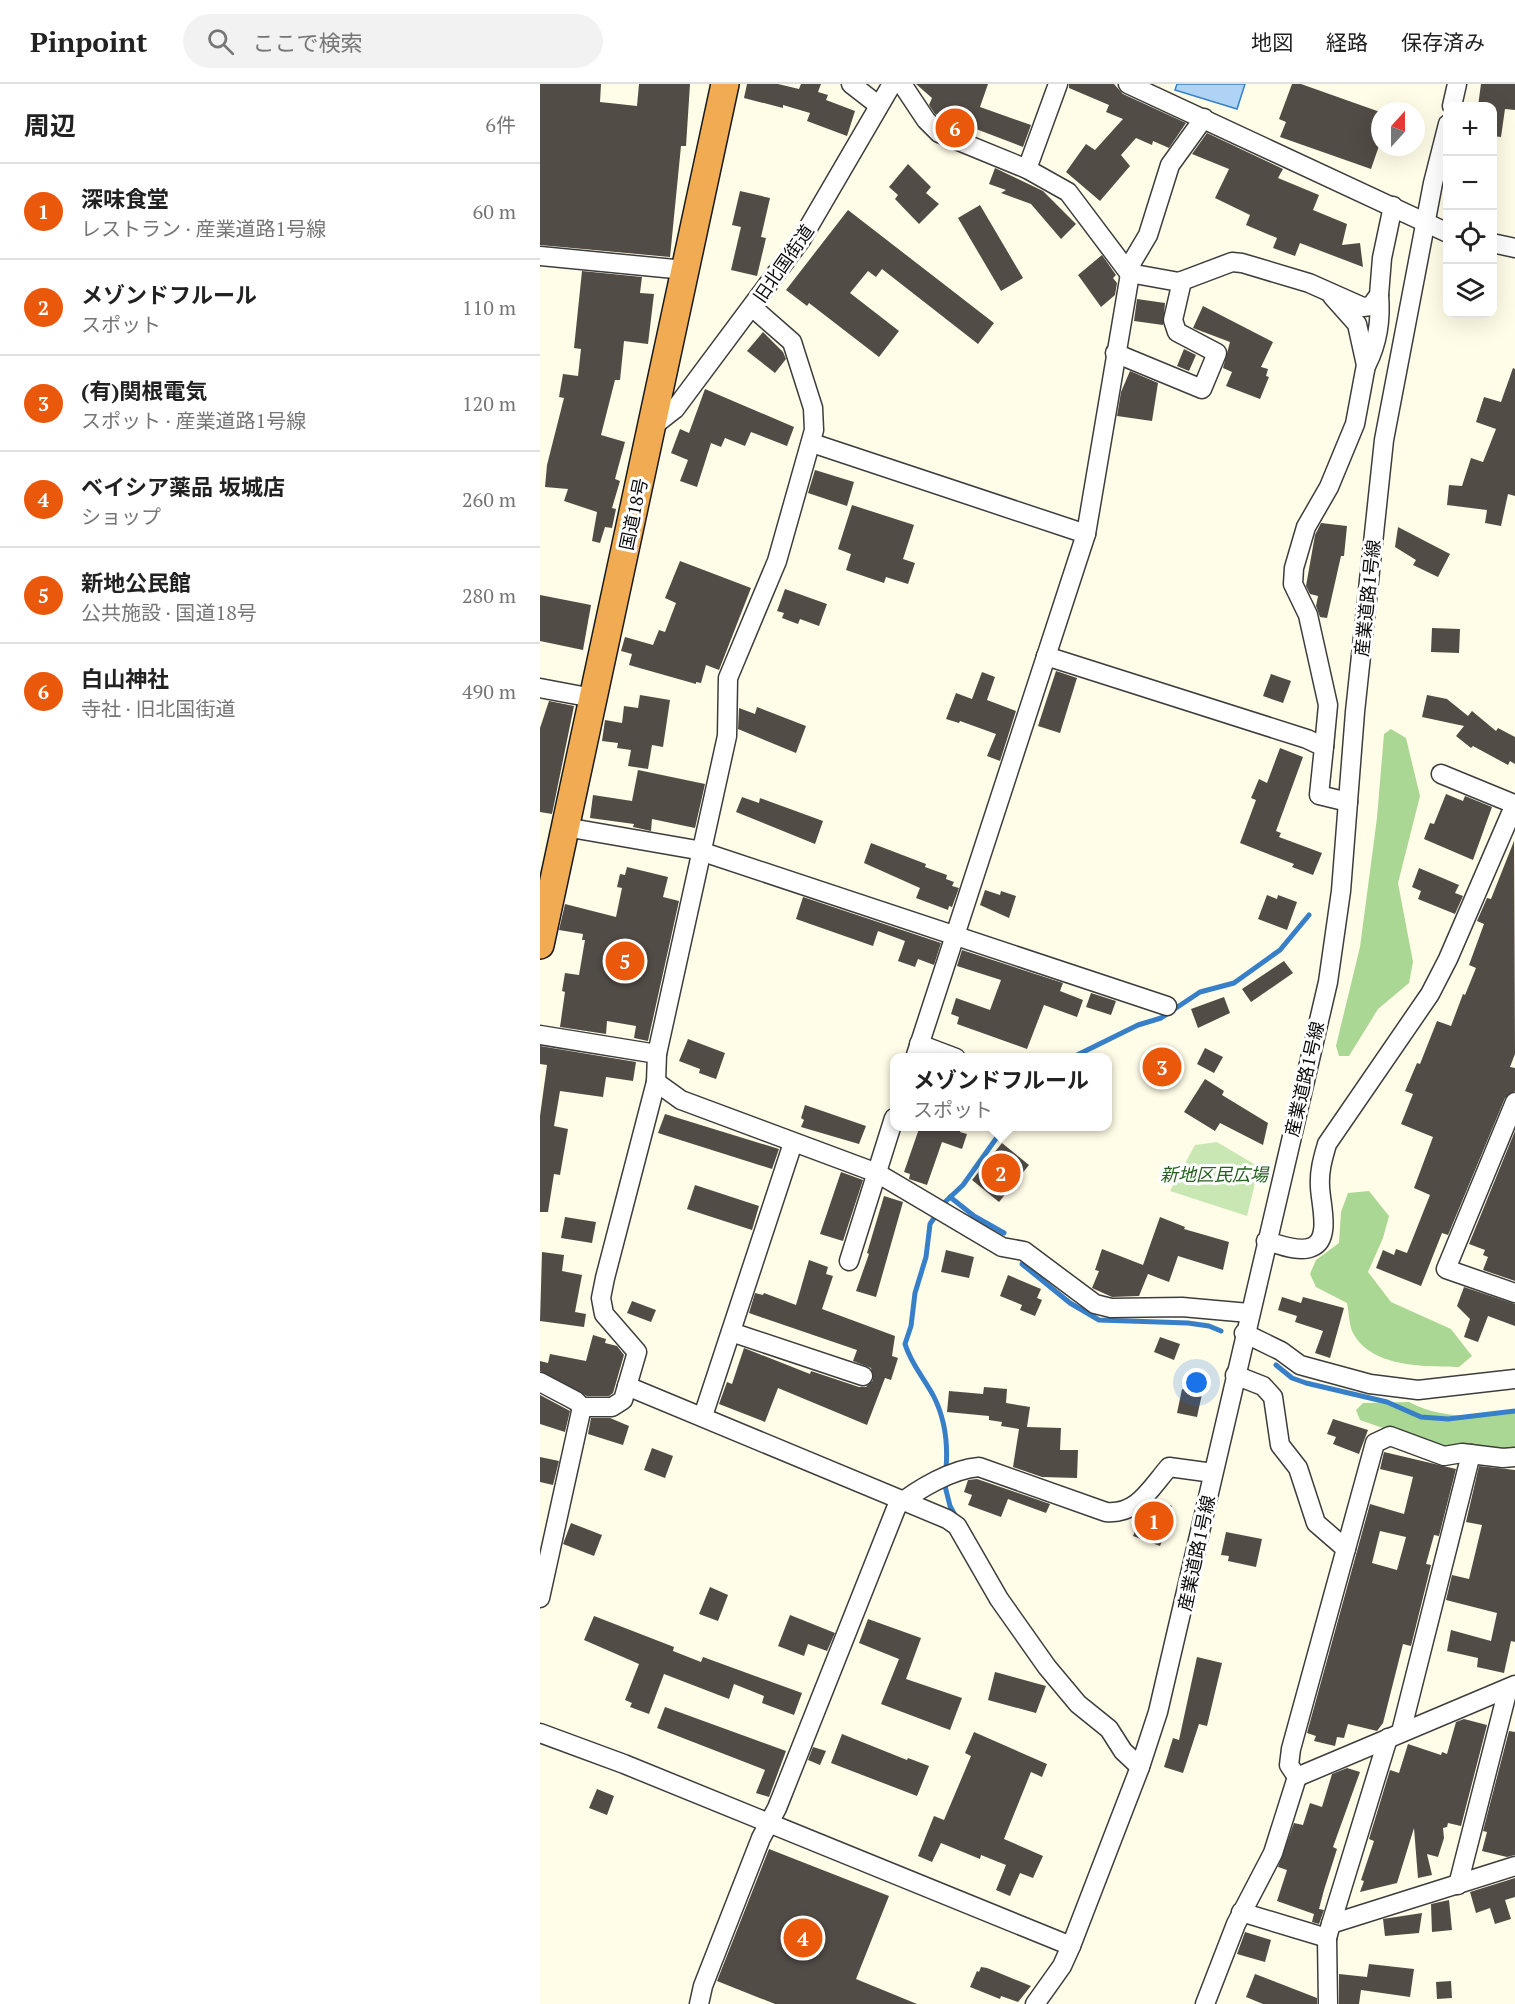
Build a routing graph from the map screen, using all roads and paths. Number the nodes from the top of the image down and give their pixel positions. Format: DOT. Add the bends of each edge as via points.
graph roads {
  1 [pos="725,84"];
  2 [pos="851,84"];
  3 [pos="892,84"];
  4 [pos="902,84"];
  5 [pos="1058,84"];
  6 [pos="1128,84"];
  7 [pos="1457,84"];
  8 [pos="1453,102"];
  9 [pos="878,105"];
  10 [pos="1204,118"];
  11 [pos="1443,144"];
  12 [pos="1027,169"];
  13 [pos="1393,206"];
  14 [pos="1426,223"];
  15 [pos="1443,231"];
  16 [pos="1497,244"];
  17 [pos="1515,248"];
  18 [pos="540,256"];
  19 [pos="685,270"];
  20 [pos="1129,273"];
  21 [pos="1182,281"];
  22 [pos="1331,294"];
  23 [pos="1379,295"];
  24 [pos="752,307"];
  25 [pos="1116,353"];
  26 [pos="1366,365"];
  27 [pos="652,427"];
  28 [pos="812,442"];
  29 [pos="1086,534"];
  30 [pos="1046,656"];
  31 [pos="540,688"];
  32 [pos="593,698"];
  33 [pos="1324,747"];
  34 [pos="1441,774"];
  35 [pos="1348,802"];
  36 [pos="1514,804"];
  37 [pos="565,827"];
  38 [pos="702,852"];
  39 [pos="954,936"];
  40 [pos="540,945"];
  41 [pos="1167,1006"];
  42 [pos="540,1035"];
  43 [pos="917,1051"];
  44 [pos="657,1054"];
  45 [pos="656,1082"];
  46 [pos="1515,1102"];
  47 [pos="890,1131"];
  48 [pos="793,1143"];
  49 [pos="877,1173"];
  50 [pos="1266,1241"];
  51 [pos="849,1260"];
  52 [pos="1515,1293"];
  53 [pos="1249,1313"];
  54 [pos="731,1332"];
  55 [pos="1244,1333"];
  56 [pos="1235,1375"];
  57 [pos="863,1376"];
  58 [pos="1515,1379"];
  59 [pos="540,1382"];
  60 [pos="627,1386"];
  61 [pos="582,1407"];
  62 [pos="703,1416"];
  63 [pos="1471,1454"];
  64 [pos="1515,1457"];
  65 [pos="1213,1473"];
  66 [pos="904,1500"];
  67 [pos="1346,1549"];
  68 [pos="540,1598"];
  69 [pos="1511,1687"];
  70 [pos="540,1733"];
  71 [pos="1395,1735"];
  72 [pos="1140,1767"];
  73 [pos="1297,1777"];
  74 [pos="769,1823"];
  75 [pos="1515,1866"];
  76 [pos="1458,1885"];
  77 [pos="1241,1912"];
  78 [pos="1329,1931"];
  79 [pos="1071,1946"];
  80 [pos="699,2004"];
  81 [pos="1035,2004"];
  82 [pos="1205,2004"];
  83 [pos="1328,2004"];
  1 -- 19 [label="highway, 国道18号"];
  2 -- 9 [label="street"];
  3 -- 9 [label="street, 旧北国街道"];
  4 -- 12 [label="street" via="939,133"];
  5 -- 12 [label="street"];
  6 -- 10 [label="street"];
  7 -- 8 [label="street"];
  9 -- 24 [label="street, 旧北国街道" via="801,240"];
  10 -- 13 [label="street"];
  10 -- 20 [label="street" via="1170,165 1151,229"];
  11 -- 14 [label="street, 産業道路1号線"];
  12 -- 20 [label="street" via="1068,192"];
  13 -- 14 [label="street"];
  13 -- 23 [label="street"];
  14 -- 15 [label="street"];
  14 -- 35 [label="street, 産業道路1号線" via="1384,440"];
  16 -- 17 [label="street"];
  18 -- 19 [label="street"];
  19 -- 27 [label="highway, 国道18号"];
  20 -- 21 [label="street"];
  20 -- 25 [label="street"];
  21 -- 22 [label="street" via="1232,262"];
  21 -- 25 [label="street" via="1173,320 1177,332 1217,353 1202,389"];
  22 -- 23 [label="street" via="1363,307 1371,306"];
  22 -- 26 [label="street" via="1357,324"];
  23 -- 26 [label="street" via="1381,314 1373,352"];
  24 -- 27 [label="street, 旧北国街道" via="675,409"];
  24 -- 28 [label="street" via="792,342 813,408"];
  25 -- 29 [label="street"];
  26 -- 33 [label="street" via="1356,424 1329,487 1306,527 1294,568 1293,584 1310,623 1328,705"];
  27 -- 32 [label="highway, 国道18号"];
  28 -- 29 [label="street"];
  28 -- 38 [label="street" via="777,561 728,678 727,736"];
  29 -- 30 [label="street"];
  30 -- 33 [label="street"];
  30 -- 39 [label="street"];
  31 -- 32 [label="street"];
  32 -- 37 [label="highway, 国道18号"];
  33 -- 35 [label="street" via="1319,795"];
  34 -- 36 [label="street"];
  35 -- 50 [label="street, 産業道路1号線" via="1328,982"];
  36 -- 50 [label="street" via="1430,993 1328,1144 1321,1168 1323,1229 1319,1242 1311,1248 1296,1248"];
  37 -- 38 [label="street"];
  37 -- 40 [label="highway, 国道18号"];
  38 -- 39 [label="street"];
  38 -- 44 [label="street"];
  39 -- 41 [label="street"];
  39 -- 43 [label="street"];
  42 -- 44 [label="street"];
  44 -- 45 [label="street"];
  45 -- 48 [label="street" via="681,1100"];
  45 -- 60 [label="street" via="602,1298 604,1314 637,1352"];
  46 -- 52 [label="street" via="1446,1269"];
  47 -- 49 [label="street"];
  48 -- 49 [label="street"];
  48 -- 54 [label="street"];
  49 -- 51 [label="street"];
  49 -- 53 [label="street" via="1002,1247 1024,1251 1095,1304 1111,1308 1182,1307"];
  50 -- 53 [label="street, 産業道路1号線"];
  53 -- 55 [label="street, 産業道路1号線"];
  54 -- 57 [label="street"];
  54 -- 62 [label="street"];
  55 -- 56 [label="street, 産業道路1号線"];
  55 -- 58 [label="street" via="1300,1365 1370,1384 1418,1390"];
  56 -- 65 [label="street, 産業道路1号線"];
  56 -- 67 [label="street" via="1263,1386 1273,1397 1280,1445 1298,1468 1316,1523"];
  59 -- 61 [label="street"];
  60 -- 61 [label="street" via="619,1404"];
  60 -- 62 [label="street"];
  61 -- 68 [label="street"];
  62 -- 66 [label="street"];
  63 -- 64 [label="street"];
  63 -- 67 [label="street" via="1444,1456 1390,1437 1375,1443"];
  63 -- 71 [label="street"];
  65 -- 66 [label="street" via="1169,1467 1139,1503 1119,1513 1106,1512 979,1467 967,1468"];
  65 -- 72 [label="street, 産業道路1号線" via="1174,1648"];
  66 -- 72 [label="street" via="957,1526 999,1599 1047,1667"];
  66 -- 74 [label="street" via="897,1506"];
  67 -- 73 [label="street" via="1291,1749 1288,1765"];
  69 -- 71 [label="street"];
  69 -- 76 [label="street"];
  70 -- 74 [label="street"];
  71 -- 73 [label="street"];
  71 -- 78 [label="street"];
  72 -- 79 [label="street, 産業道路1号線"];
  73 -- 77 [label="street" via="1273,1853"];
  74 -- 79 [label="street"];
  74 -- 80 [label="street"];
  75 -- 76 [label="street"];
  76 -- 78 [label="street"];
  77 -- 78 [label="street"];
  77 -- 82 [label="street"];
  78 -- 83 [label="street"];
  79 -- 81 [label="street, 産業道路1号線"];
}
